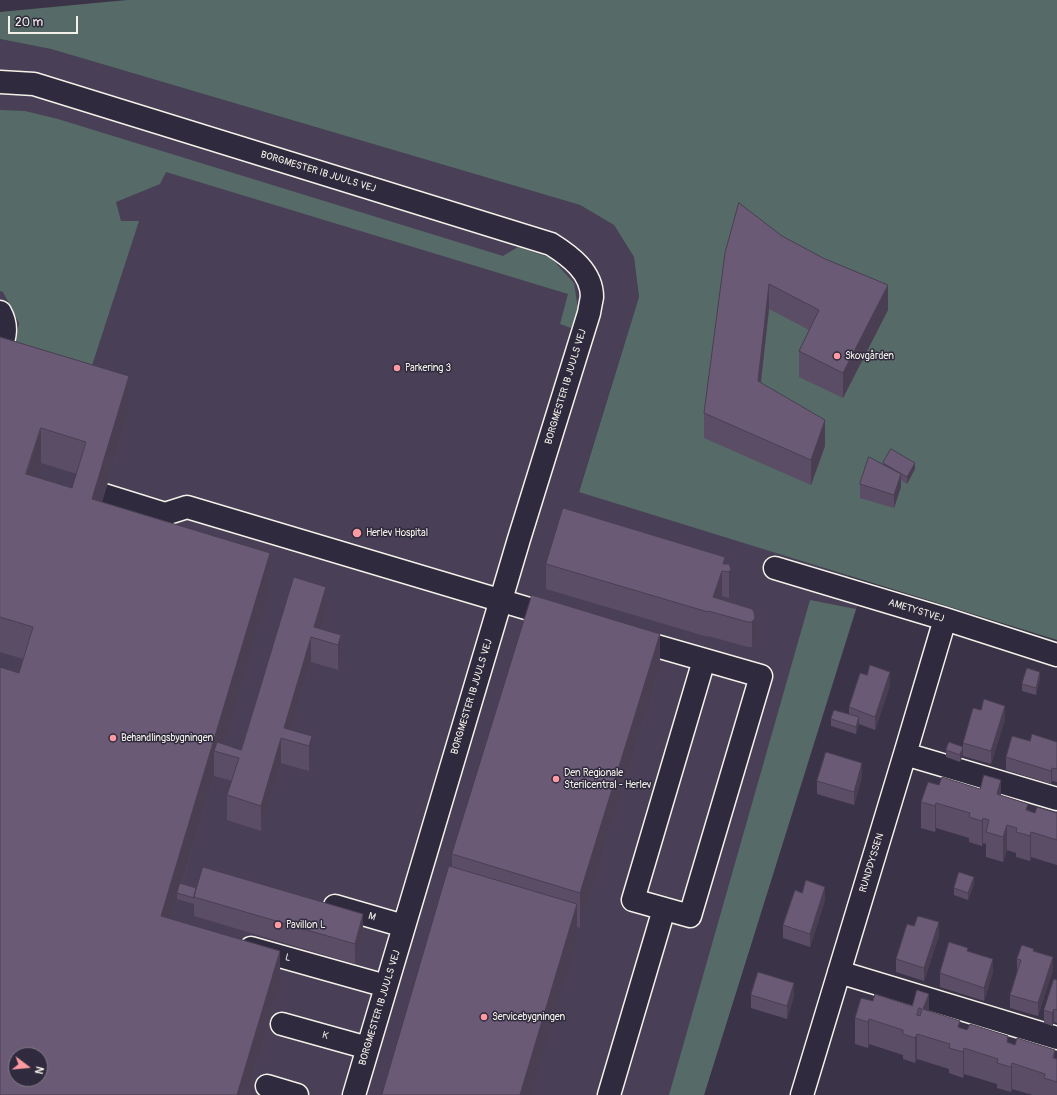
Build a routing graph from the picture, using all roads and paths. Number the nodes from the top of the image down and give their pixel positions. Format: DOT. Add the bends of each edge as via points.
graph roads {
  1 [pos="0,82"];
  2 [pos="0,312"];
  3 [pos="0,351"];
  4 [pos="104,496"];
  5 [pos="775,568"];
  6 [pos="501,601"];
  7 [pos="945,619"];
  8 [pos="576,623"];
  9 [pos="614,634"];
  10 [pos="1057,655"];
  11 [pos="704,660"];
  12 [pos="906,754"];
  13 [pos="1057,799"];
  14 [pos="314,900"];
  15 [pos="664,909"];
  16 [pos="404,926"];
  17 [pos="236,943"];
  18 [pos="839,972"];
  19 [pos="386,986"];
  20 [pos="282,1024"];
  21 [pos="1057,1038"];
  22 [pos="368,1048"];
  23 [pos="266,1086"];
  24 [pos="298,1095"];
  25 [pos="354,1095"];
  26 [pos="609,1095"];
  27 [pos="802,1095"];
  1 -- 6 [label="street, BORGMESTER IB JUULS VEJ" via="34,84 551,244 569,255 581,267 592,296 589,313"];
  2 -- 3 [label="street" via="6,335"];
  4 -- 6 [label="street" via="165,514 186,507"];
  5 -- 7 [label="street, AMETYSTVEJ"];
  6 -- 8 [label="street"];
  6 -- 16 [label="street, BORGMESTER IB JUULS VEJ"];
  7 -- 10 [label="street, AMETYSTVEJ"];
  7 -- 12 [label="street, RUNDDYSSEN"];
  9 -- 11 [label="street"];
  11 -- 15 [label="street" via="634,900"];
  11 -- 15 [label="street" via="761,676 690,916"];
  12 -- 13 [label="street"];
  12 -- 18 [label="street, RUNDDYSSEN"];
  14 -- 16 [label="street, M"];
  15 -- 26 [label="street"];
  16 -- 19 [label="street, BORGMESTER IB JUULS VEJ"];
  17 -- 19 [label="street, L"];
  18 -- 21 [label="street"];
  18 -- 27 [label="street, RUNDDYSSEN"];
  19 -- 22 [label="street, BORGMESTER IB JUULS VEJ"];
  20 -- 22 [label="street, K"];
  22 -- 25 [label="street, BORGMESTER IB JUULS VEJ"];
  23 -- 24 [label="street"];
}
